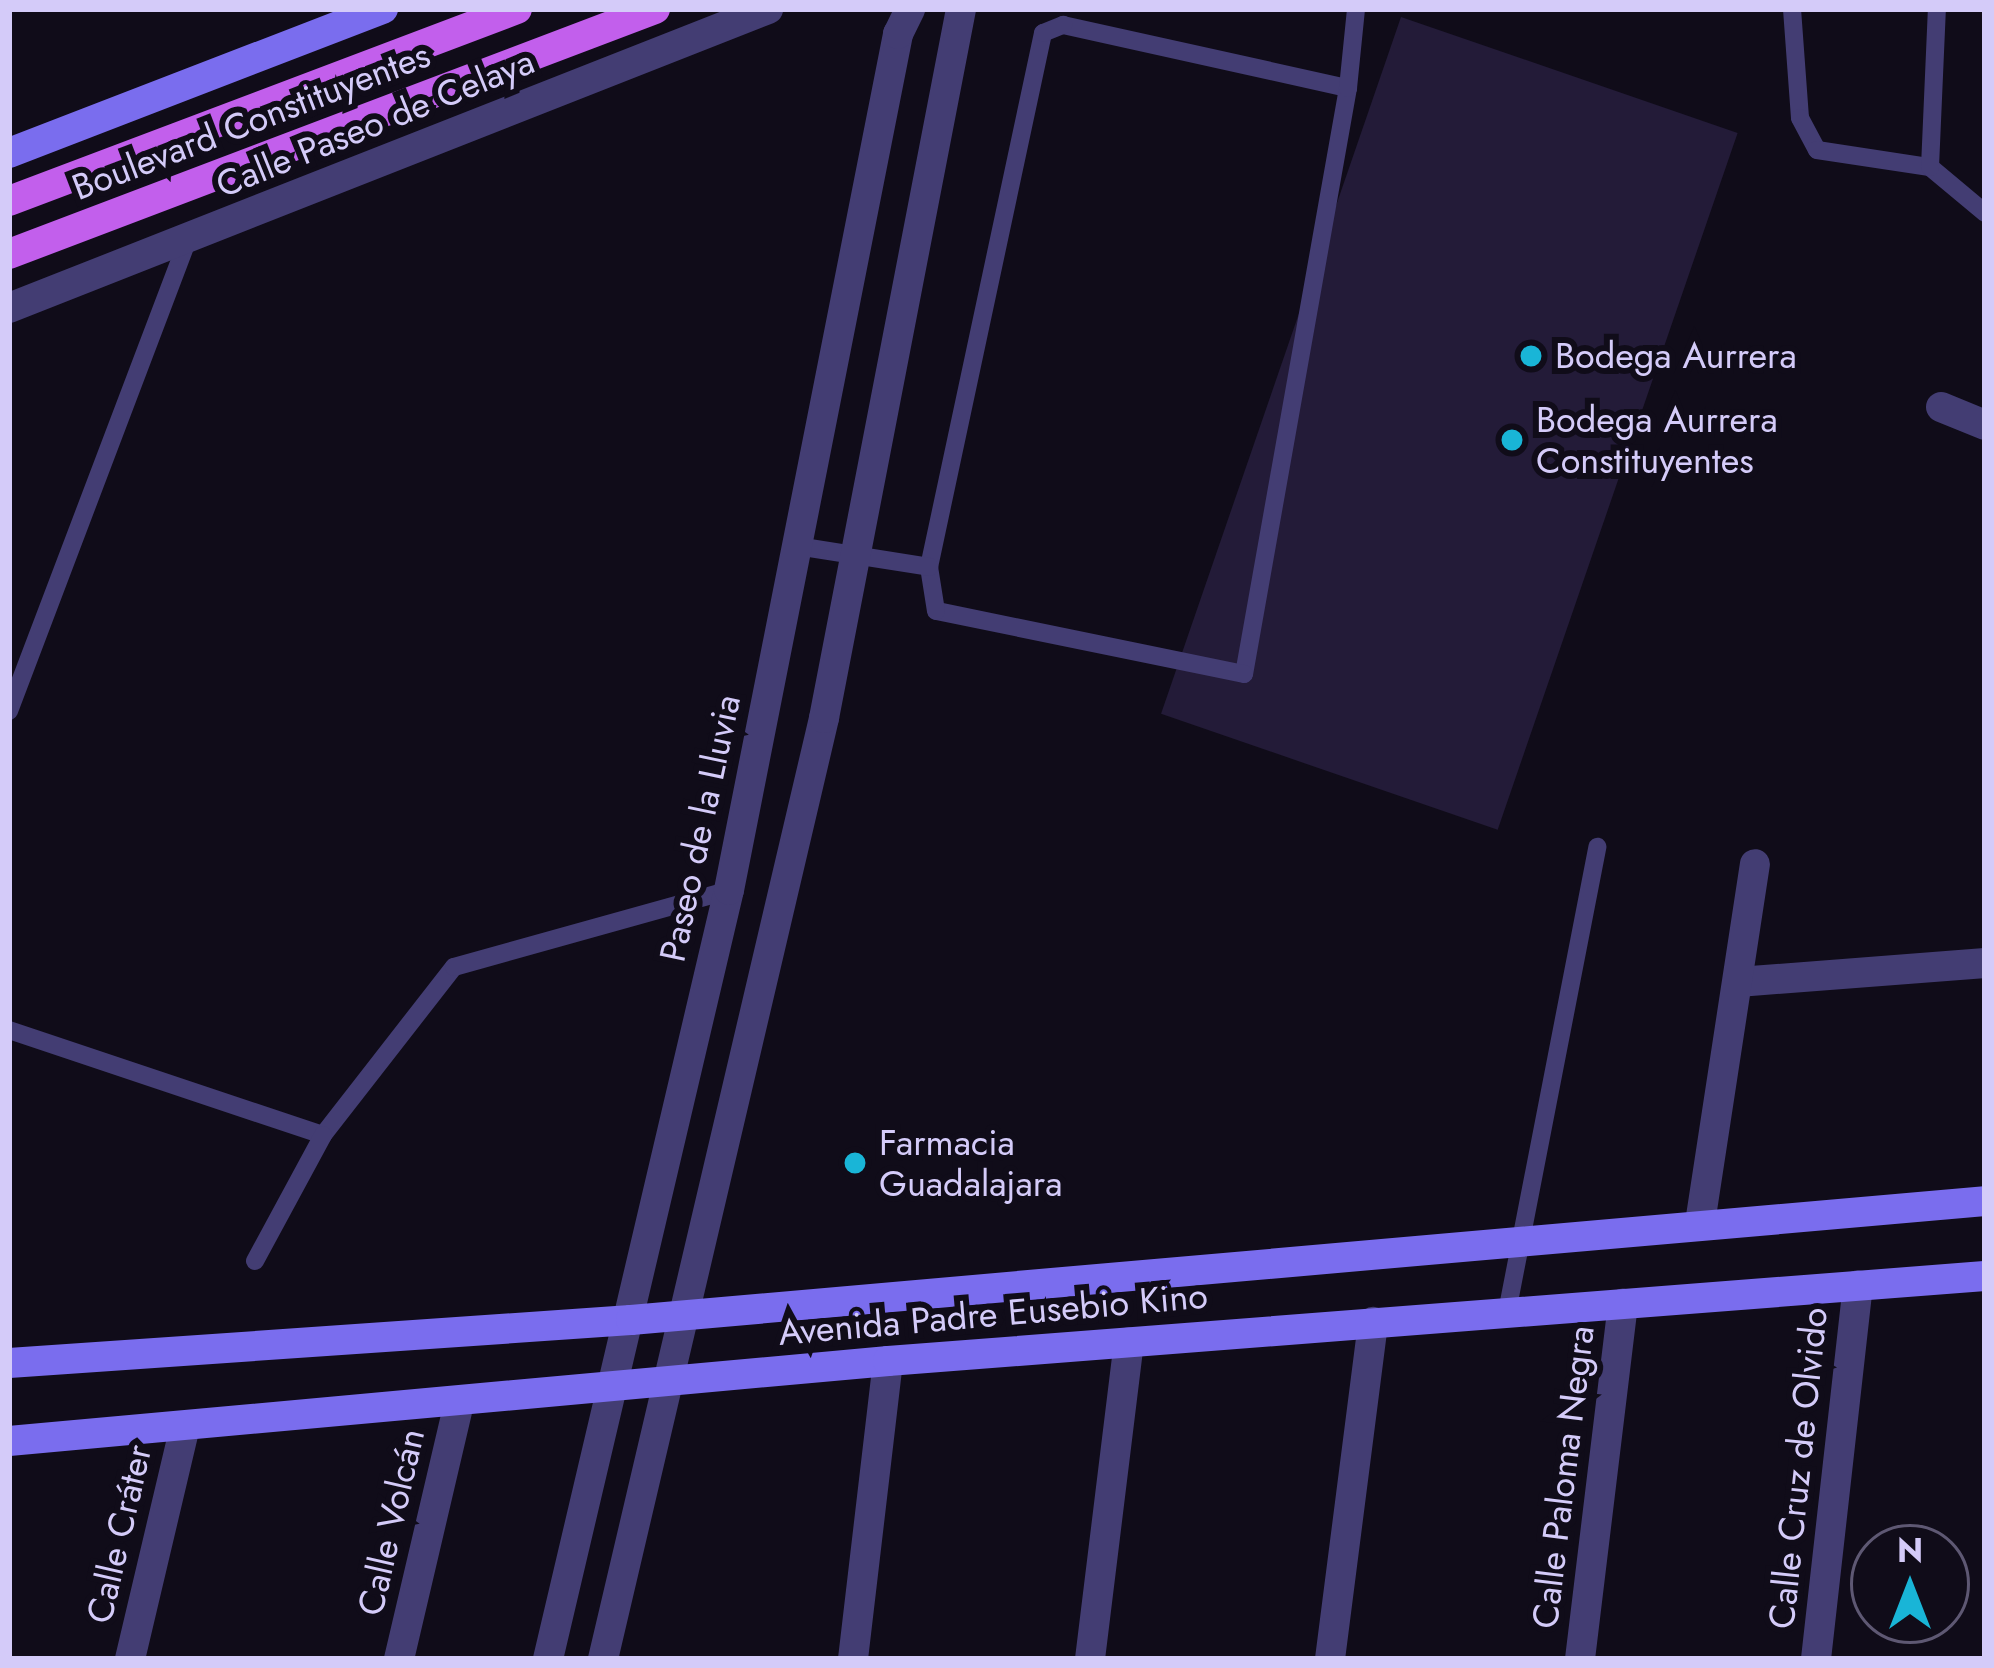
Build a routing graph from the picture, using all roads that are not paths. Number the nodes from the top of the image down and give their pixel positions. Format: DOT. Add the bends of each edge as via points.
graph roads {
  1 [pos="383,9"];
  2 [pos="517,9"];
  3 [pos="655,9"];
  4 [pos="768,9"];
  5 [pos="910,9"];
  6 [pos="961,9"];
  7 [pos="1356,9"];
  8 [pos="1792,9"];
  9 [pos="1937,9"];
  10 [pos="1348,88"];
  11 [pos="9,153"];
  12 [pos="1930,167"];
  13 [pos="9,201"];
  14 [pos="1985,213"];
  15 [pos="188,239"];
  16 [pos="9,254"];
  17 [pos="9,308"];
  18 [pos="1941,407"];
  19 [pos="1985,425"];
  20 [pos="797,546"];
  21 [pos="854,556"];
  22 [pos="929,568"];
  23 [pos="9,711"];
  24 [pos="1597,847"];
  25 [pos="1755,864"];
  26 [pos="729,890"];
  27 [pos="1985,963"];
  28 [pos="1738,982"];
  29 [pos="9,1030"];
  30 [pos="323,1135"];
  31 [pos="1985,1201"];
  32 [pos="1700,1223"];
  33 [pos="1521,1238"];
  34 [pos="255,1261"];
  35 [pos="1985,1276"];
  36 [pos="1858,1285"];
  37 [pos="1623,1304"];
  38 [pos="1507,1312"];
  39 [pos="689,1315"];
  40 [pos="631,1320"];
  41 [pos="1373,1322"];
  42 [pos="1129,1342"];
  43 [pos="888,1361"];
  44 [pos="9,1363"];
  45 [pos="669,1380"];
  46 [pos="610,1387"];
  47 [pos="459,1403"];
  48 [pos="185,1426"];
  49 [pos="9,1441"];
  50 [pos="130,1659"];
  51 [pos="399,1659"];
  52 [pos="548,1659"];
  53 [pos="603,1659"];
  54 [pos="853,1659"];
  55 [pos="1090,1659"];
  56 [pos="1330,1659"];
  57 [pos="1580,1659"];
  58 [pos="1816,1659"];
  1 -- 11 [label="main road"];
  2 -- 13 [label="main road, Boulevard Constituyentes"];
  3 -- 16 [label="main road, Boulevard Constituyentes"];
  4 -- 15 [label="street, Calle Paseo de Celaya"];
  5 -- 20 [label="street, Paseo de la Lluvia" via="898,34"];
  6 -- 21 [label="street"];
  7 -- 10 [label="lane"];
  8 -- 12 [label="lane" via="1800,118 1817,150"];
  9 -- 12 [label="lane"];
  10 -- 22 [label="lane" via="1063,25 1042,33"];
  10 -- 22 [label="lane" via="1244,674 937,610"];
  12 -- 14 [label="lane"];
  15 -- 17 [label="street, Calle Paseo de Celaya"];
  15 -- 23 [label="lane"];
  18 -- 19 [label="street"];
  20 -- 21 [label="lane"];
  20 -- 26 [label="street, Paseo de la Lluvia"];
  21 -- 22 [label="lane"];
  21 -- 39 [label="street"];
  24 -- 33 [label="lane"];
  25 -- 28 [label="street"];
  26 -- 30 [label="lane" via="454,967"];
  26 -- 40 [label="street, Paseo de la Lluvia"];
  27 -- 28 [label="street"];
  28 -- 32 [label="street"];
  29 -- 30 [label="lane"];
  30 -- 34 [label="lane"];
  31 -- 32 [label="main road, Avenida Padre Eusebio Kino"];
  32 -- 33 [label="main road, Avenida Padre Eusebio Kino"];
  33 -- 38 [label="lane"];
  33 -- 39 [label="main road, Avenida Padre Eusebio Kino"];
  35 -- 36 [label="main road, Avenida Padre Eusebio Kino"];
  36 -- 37 [label="main road, Avenida Padre Eusebio Kino"];
  36 -- 58 [label="street, Calle Cruz de Olvido"];
  37 -- 38 [label="main road, Avenida Padre Eusebio Kino"];
  37 -- 57 [label="street, Calle Paloma Negra"];
  38 -- 41 [label="main road, Avenida Padre Eusebio Kino"];
  39 -- 40 [label="main road, Avenida Padre Eusebio Kino"];
  39 -- 45 [label="street"];
  40 -- 44 [label="main road, Avenida Padre Eusebio Kino"];
  40 -- 46 [label="street, Paseo de la Lluvia"];
  41 -- 42 [label="main road, Avenida Padre Eusebio Kino"];
  41 -- 56 [label="street"];
  42 -- 43 [label="main road, Avenida Padre Eusebio Kino"];
  42 -- 55 [label="street"];
  43 -- 45 [label="main road, Avenida Padre Eusebio Kino"];
  43 -- 54 [label="street"];
  45 -- 46 [label="main road, Avenida Padre Eusebio Kino"];
  45 -- 53 [label="street"];
  46 -- 47 [label="main road, Avenida Padre Eusebio Kino"];
  46 -- 52 [label="street, Paseo de la Lluvia"];
  47 -- 48 [label="main road, Avenida Padre Eusebio Kino"];
  47 -- 51 [label="street, Calle Volcán"];
  48 -- 49 [label="main road, Avenida Padre Eusebio Kino"];
  48 -- 50 [label="street, Calle Cráter"];
}
